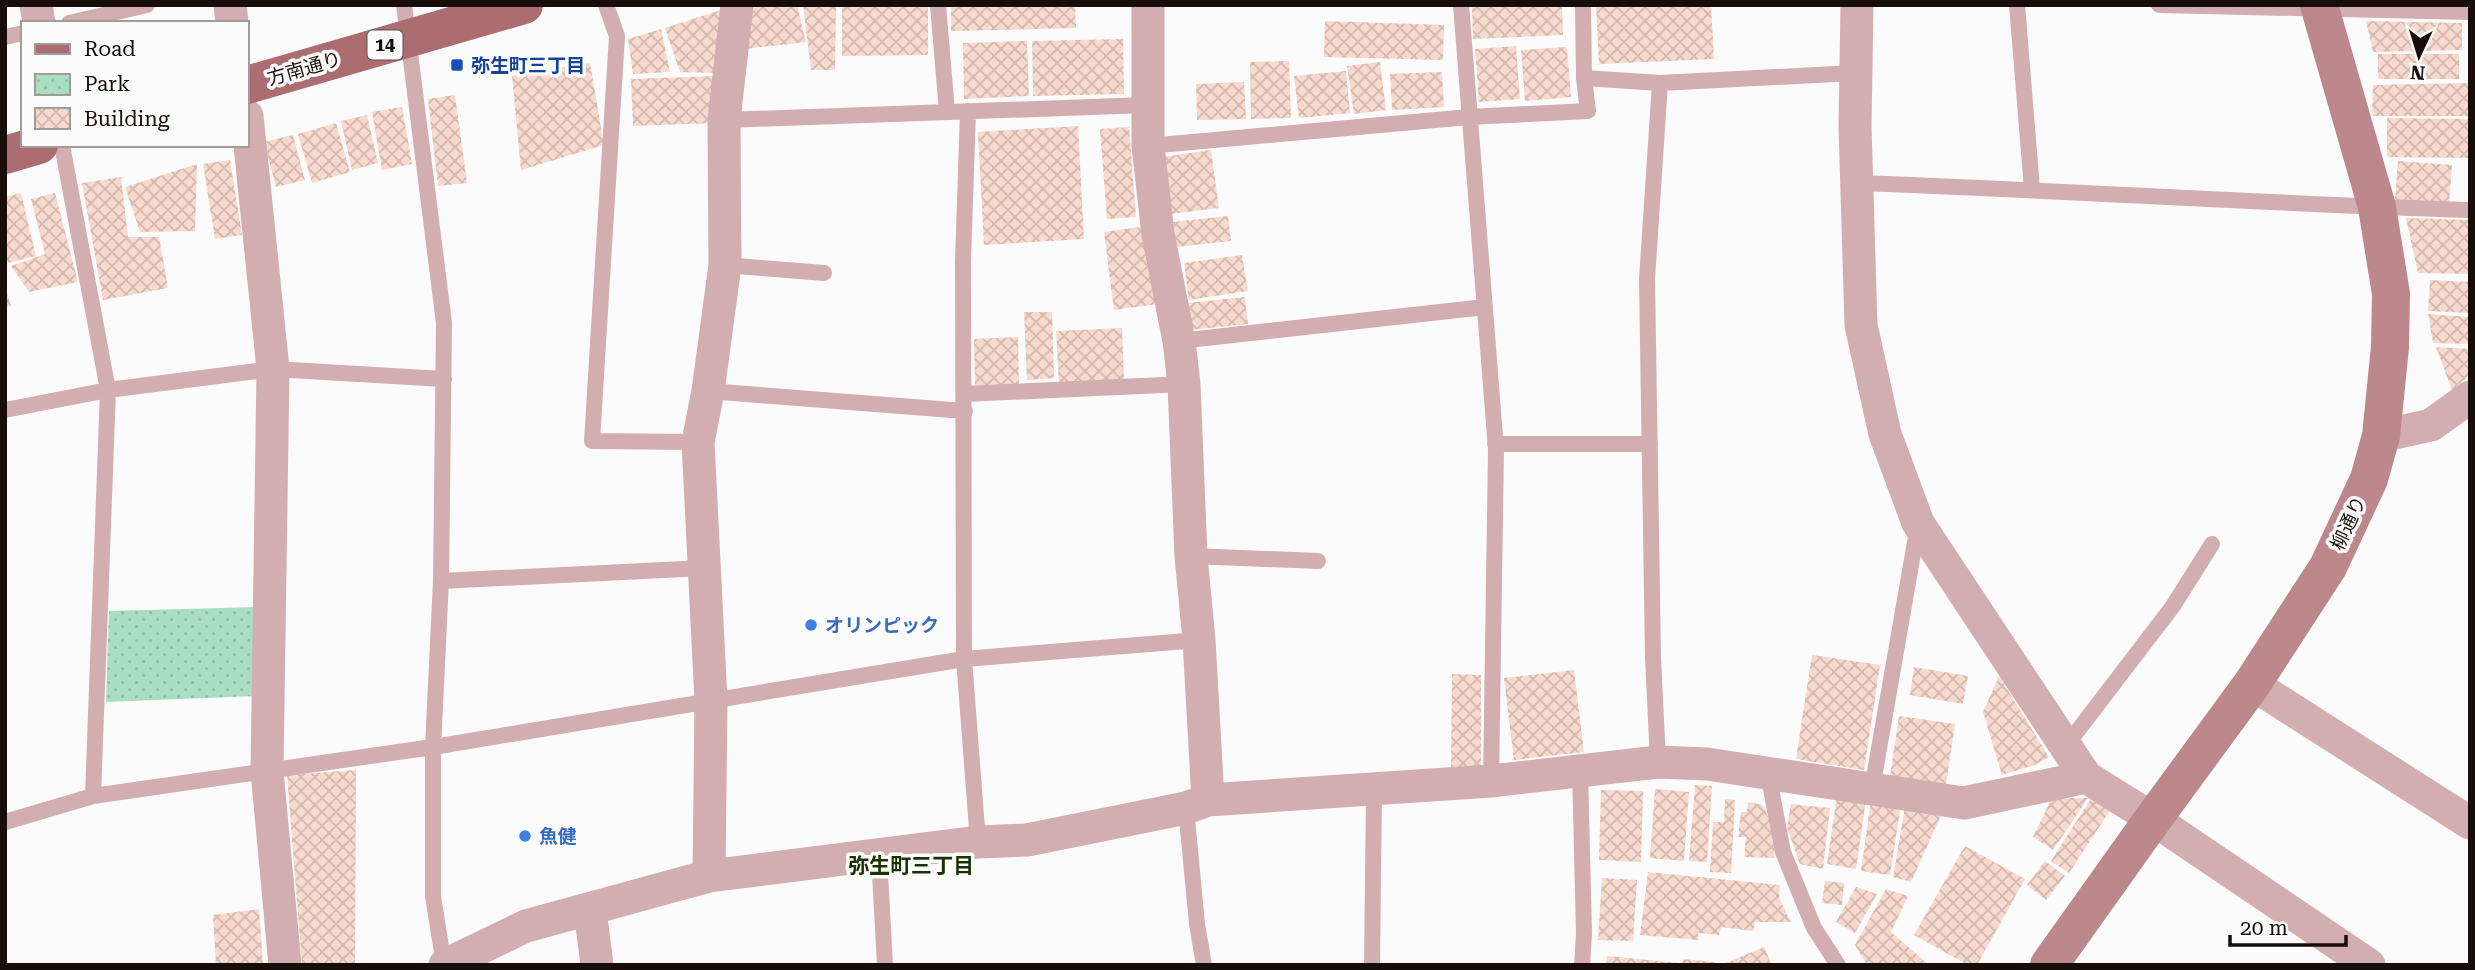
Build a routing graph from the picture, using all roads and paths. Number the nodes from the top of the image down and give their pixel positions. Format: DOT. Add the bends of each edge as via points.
graph roads {
  1 [pos="147,5"];
  2 [pos="524,5"];
  3 [pos="606,5"];
  4 [pos="737,5"];
  5 [pos="938,5"];
  6 [pos="1148,5"];
  7 [pos="1461,5"];
  8 [pos="1583,5"];
  9 [pos="1857,5"];
  10 [pos="2017,5"];
  11 [pos="2159,5"];
  12 [pos="2320,8"];
  13 [pos="2470,12"];
  14 [pos="78,21"];
  15 [pos="405,22"];
  16 [pos="1856,72"];
  17 [pos="1584,78"];
  18 [pos="1660,83"];
  19 [pos="248,85"];
  20 [pos="1147,105"];
  21 [pos="968,111"];
  22 [pos="947,112"];
  23 [pos="1469,117"];
  24 [pos="724,120"];
  25 [pos="248,126"];
  26 [pos="1148,146"];
  27 [pos="32,147"];
  28 [pos="62,147"];
  29 [pos="5,155"];
  30 [pos="1856,183"];
  31 [pos="2032,189"];
  32 [pos="2377,208"];
  33 [pos="2470,210"];
  34 [pos="725,265"];
  35 [pos="824,273"];
  36 [pos="1485,307"];
  37 [pos="1179,341"];
  38 [pos="273,369"];
  39 [pos="444,379"];
  40 [pos="1184,384"];
  41 [pos="108,390"];
  42 [pos="708,391"];
  43 [pos="964,394"];
  44 [pos="2470,397"];
  45 [pos="5,410"];
  46 [pos="965,411"];
  47 [pos="2381,436"];
  48 [pos="698,442"];
  49 [pos="1495,444"];
  50 [pos="1650,444"];
  51 [pos="1918,523"];
  52 [pos="2212,544"];
  53 [pos="1191,556"];
  54 [pos="1318,561"];
  55 [pos="704,568"];
  56 [pos="441,581"];
  57 [pos="1199,640"];
  58 [pos="964,659"];
  59 [pos="2252,684"];
  60 [pos="711,701"];
  61 [pos="2066,746"];
  62 [pos="433,747"];
  63 [pos="1658,762"];
  64 [pos="1580,770"];
  65 [pos="267,771"];
  66 [pos="1768,773"];
  67 [pos="2086,778"];
  68 [pos="1491,781"];
  69 [pos="1871,789"];
  70 [pos="1374,791"];
  71 [pos="93,796"];
  72 [pos="1198,804"];
  73 [pos="2152,819"];
  74 [pos="5,822"];
  75 [pos="2470,824"];
  76 [pos="978,842"];
  77 [pos="878,855"];
  78 [pos="709,876"];
  79 [pos="590,910"];
  80 [pos="285,965"];
  81 [pos="444,965"];
  82 [pos="597,965"];
  83 [pos="885,965"];
  84 [pos="1204,965"];
  85 [pos="1372,965"];
  86 [pos="1582,965"];
  87 [pos="1838,965"];
  88 [pos="2049,965"];
  89 [pos="2369,965"];
  1 -- 14 [label="lane"];
  2 -- 15 [label="main road, 方南通り / 14"];
  3 -- 48 [label="lane" via="617,36 592,441"];
  4 -- 24 [label="street"];
  5 -- 22 [label="lane"];
  6 -- 20 [label="street"];
  7 -- 23 [label="lane"];
  8 -- 17 [label="lane"];
  9 -- 16 [label="street"];
  10 -- 31 [label="lane"];
  11 -- 12 [label="lane"];
  12 -- 13 [label="lane"];
  12 -- 32 [label="street, 柳通り"];
  15 -- 19 [label="main road, 方南通り / 14"];
  15 -- 39 [label="lane" via="444,323"];
  16 -- 18 [label="lane"];
  16 -- 30 [label="street"];
  17 -- 18 [label="lane"];
  17 -- 23 [label="lane" via="1588,111"];
  18 -- 50 [label="lane" via="1647,279"];
  20 -- 21 [label="lane"];
  20 -- 26 [label="street"];
  21 -- 22 [label="lane"];
  21 -- 43 [label="lane"];
  22 -- 24 [label="lane"];
  23 -- 26 [label="lane"];
  23 -- 36 [label="lane"];
  24 -- 34 [label="street"];
  25 -- 38 [label="street"];
  26 -- 37 [label="street" via="1158,234"];
  27 -- 29 [label="main road"];
  28 -- 41 [label="lane"];
  30 -- 31 [label="lane"];
  30 -- 51 [label="street" via="1861,325 1885,434"];
  31 -- 32 [label="lane"];
  32 -- 33 [label="lane"];
  32 -- 47 [label="street, 柳通り" via="2391,294"];
  34 -- 35 [label="lane"];
  34 -- 42 [label="street"];
  36 -- 37 [label="lane"];
  36 -- 49 [label="lane"];
  37 -- 40 [label="street"];
  38 -- 39 [label="lane"];
  38 -- 41 [label="lane"];
  38 -- 65 [label="street"];
  39 -- 56 [label="lane"];
  40 -- 43 [label="lane"];
  40 -- 53 [label="street"];
  41 -- 45 [label="lane"];
  41 -- 71 [label="lane"];
  42 -- 46 [label="lane"];
  42 -- 48 [label="street"];
  43 -- 46 [label="lane"];
  44 -- 47 [label="street" via="2431,425"];
  46 -- 58 [label="lane"];
  47 -- 59 [label="street, 柳通り" via="2368,478 2328,567"];
  48 -- 55 [label="street"];
  49 -- 50 [label="lane"];
  49 -- 68 [label="lane"];
  50 -- 63 [label="lane"];
  51 -- 61 [label="street"];
  51 -- 69 [label="lane"];
  52 -- 61 [label="lane" via="2173,606"];
  53 -- 54 [label="lane"];
  53 -- 57 [label="street"];
  55 -- 56 [label="lane"];
  55 -- 60 [label="street"];
  56 -- 62 [label="lane"];
  57 -- 58 [label="lane"];
  57 -- 72 [label="street"];
  58 -- 60 [label="lane"];
  58 -- 76 [label="lane"];
  59 -- 73 [label="street, 柳通り"];
  59 -- 75 [label="street"];
  60 -- 62 [label="lane"];
  60 -- 78 [label="street"];
  61 -- 67 [label="street"];
  62 -- 65 [label="lane"];
  62 -- 81 [label="lane" via="433,896"];
  63 -- 64 [label="street"];
  63 -- 66 [label="street"];
  64 -- 68 [label="street"];
  64 -- 86 [label="lane"];
  65 -- 71 [label="lane"];
  65 -- 80 [label="street"];
  66 -- 69 [label="street"];
  66 -- 87 [label="lane" via="1783,852 1814,928"];
  67 -- 69 [label="street" via="1964,803"];
  67 -- 73 [label="street"];
  68 -- 70 [label="street"];
  70 -- 72 [label="street"];
  70 -- 85 [label="lane"];
  71 -- 74 [label="lane"];
  72 -- 76 [label="street" via="1027,840"];
  72 -- 84 [label="lane" via="1197,924"];
  73 -- 88 [label="street, 柳通り"];
  73 -- 89 [label="street"];
  76 -- 77 [label="street"];
  77 -- 78 [label="street"];
  77 -- 83 [label="lane"];
  78 -- 79 [label="street"];
  79 -- 81 [label="street" via="526,926"];
  79 -- 82 [label="street"];
}
